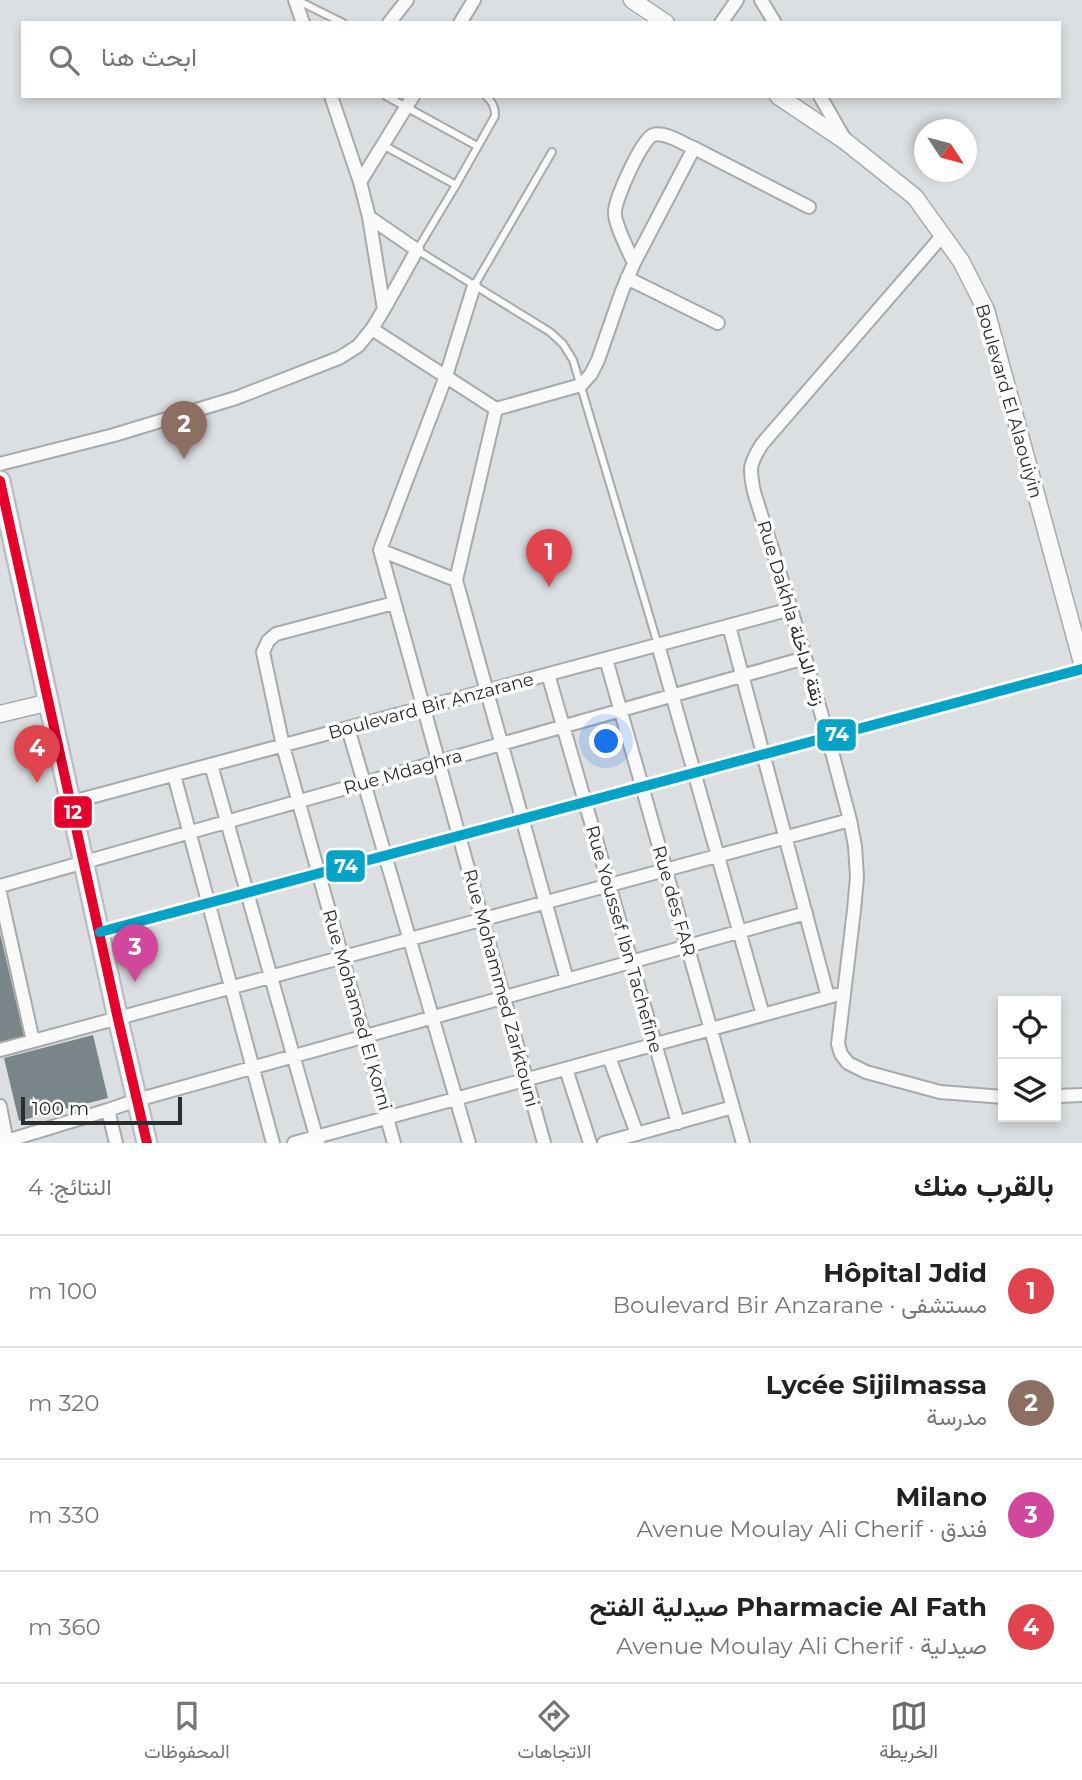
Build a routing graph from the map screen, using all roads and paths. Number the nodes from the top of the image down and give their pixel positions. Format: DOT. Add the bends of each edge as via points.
graph roads {
  1 [pos="296,0"];
  2 [pos="407,0"];
  3 [pos="474,0"];
  4 [pos="632,0"];
  5 [pos="737,0"];
  6 [pos="761,0"];
  7 [pos="302,21"];
  8 [pos="339,21"];
  9 [pos="391,21"];
  10 [pos="461,21"];
  11 [pos="663,21"];
  12 [pos="722,21"];
  13 [pos="774,21"];
  14 [pos="488,98"];
  15 [pos="781,98"];
  16 [pos="821,98"];
  17 [pos="336,100"];
  18 [pos="410,102"];
  19 [pos="845,141"];
  20 [pos="383,145"];
  21 [pos="477,146"];
  22 [pos="694,148"];
  23 [pos="552,152"];
  24 [pos="359,182"];
  25 [pos="456,185"];
  26 [pos="808,207"];
  27 [pos="369,217"];
  28 [pos="943,235"];
  29 [pos="417,250"];
  30 [pos="634,263"];
  31 [pos="627,278"];
  32 [pos="474,286"];
  33 [pos="384,309"];
  34 [pos="719,323"];
  35 [pos="373,329"];
  36 [pos="446,376"];
  37 [pos="581,385"];
  38 [pos="496,409"];
  39 [pos="0,464"];
  40 [pos="0,481"];
  41 [pos="6,531"];
  42 [pos="380,550"];
  43 [pos="456,580"];
  44 [pos="394,603"];
  45 [pos="791,609"];
  46 [pos="729,626"];
  47 [pos="659,645"];
  48 [pos="805,658"];
  49 [pos="606,659"];
  50 [pos="1082,663"];
  51 [pos="1082,669"];
  52 [pos="548,674"];
  53 [pos="743,676"];
  54 [pos="486,691"];
  55 [pos="673,695"];
  56 [pos="50,702"];
  57 [pos="424,708"];
  58 [pos="620,710"];
  59 [pos="0,714"];
  60 [pos="563,727"];
  61 [pos="348,728"];
  62 [pos="828,737"];
  63 [pos="501,744"];
  64 [pos="283,746"];
  65 [pos="764,755"];
  66 [pos="439,762"];
  67 [pos="211,765"];
  68 [pos="695,773"];
  69 [pos="174,775"];
  70 [pos="364,783"];
  71 [pos="642,787"];
  72 [pos="72,802"];
  73 [pos="299,802"];
  74 [pos="585,803"];
  75 [pos="522,819"];
  76 [pos="850,820"];
  77 [pos="227,822"];
  78 [pos="189,832"];
  79 [pos="459,836"];
  80 [pos="786,837"];
  81 [pos="385,856"];
  82 [pos="718,856"];
  83 [pos="84,863"];
  84 [pos="666,870"];
  85 [pos="319,874"];
  86 [pos="609,885"];
  87 [pos="0,886"];
  88 [pos="0,893"];
  89 [pos="247,893"];
  90 [pos="546,902"];
  91 [pos="208,904"];
  92 [pos="806,913"];
  93 [pos="482,920"];
  94 [pos="100,932"];
  95 [pos="739,932"];
  96 [pos="409,940"];
  97 [pos="687,946"];
  98 [pos="342,958"];
  99 [pos="631,962"];
  100 [pos="271,977"];
  101 [pos="567,979"];
  102 [pos="231,988"];
  103 [pos="844,993"];
  104 [pos="504,997"];
  105 [pos="828,997"];
  106 [pos="763,1015"];
  107 [pos="432,1017"];
  108 [pos="118,1019"];
  109 [pos="711,1029"];
  110 [pos="364,1036"];
  111 [pos="33,1041"];
  112 [pos="655,1045"];
  113 [pos="0,1050"];
  114 [pos="293,1056"];
  115 [pos="609,1057"];
  116 [pos="253,1067"];
  117 [pos="566,1069"];
  118 [pos="526,1080"];
  119 [pos="998,1097"];
  120 [pos="1061,1097"];
  121 [pos="456,1099"];
  122 [pos="1080,1099"];
  123 [pos="137,1100"];
  124 [pos="0,1106"];
  125 [pos="733,1107"];
  126 [pos="108,1110"];
  127 [pos="387,1118"];
  128 [pos="678,1122"];
  129 [pos="637,1134"];
  130 [pos="317,1140"];
  131 [pos="5,1142"];
  132 [pos="116,1143"];
  133 [pos="148,1143"];
  134 [pos="273,1143"];
  135 [pos="294,1143"];
  136 [pos="394,1143"];
  137 [pos="468,1143"];
  138 [pos="544,1143"];
  139 [pos="590,1143"];
  140 [pos="604,1143"];
  141 [pos="743,1143"];
  1 -- 7 [label="street"];
  1 -- 8 [label="lane"];
  2 -- 9 [label="street"];
  3 -- 10 [label="street"];
  4 -- 11 [label="street"];
  5 -- 12 [label="street"];
  6 -- 13 [label="street"];
  14 -- 21 [label="lane" via="495,116"];
  15 -- 19 [label="street, Boulevard El Alaouiyin"];
  16 -- 19 [label="street"];
  17 -- 24 [label="street"];
  18 -- 20 [label="street"];
  18 -- 21 [label="lane"];
  19 -- 28 [label="street, Boulevard El Alaouiyin" via="915,197"];
  20 -- 24 [label="street"];
  20 -- 25 [label="lane"];
  21 -- 25 [label="lane"];
  22 -- 26 [label="street"];
  22 -- 30 [label="street"];
  22 -- 30 [label="street" via="656,134 645,142 614,214"];
  23 -- 32 [label="lane"];
  24 -- 27 [label="street"];
  25 -- 29 [label="lane"];
  27 -- 29 [label="street"];
  27 -- 33 [label="street"];
  28 -- 45 [label="street, Rue Dakhla زنقة الداخلة" via="752,460 754,492"];
  28 -- 50 [label="street, Boulevard El Alaouiyin" via="986,310"];
  29 -- 32 [label="lane"];
  29 -- 33 [label="street"];
  30 -- 31 [label="street"];
  31 -- 34 [label="street"];
  31 -- 37 [label="street" via="592,374"];
  32 -- 36 [label="street"];
  32 -- 37 [label="lane" via="563,344"];
  33 -- 35 [label="street"];
  35 -- 36 [label="street"];
  35 -- 39 [label="street" via="339,358 236,398"];
  36 -- 38 [label="street"];
  36 -- 42 [label="street"];
  37 -- 38 [label="street"];
  37 -- 47 [label="lane"];
  38 -- 43 [label="street"];
  40 -- 41 [label="main road"];
  41 -- 56 [label="main road"];
  42 -- 43 [label="street"];
  42 -- 44 [label="street, Rue Mohammed Zarktouni"];
  43 -- 54 [label="street"];
  44 -- 57 [label="street, Rue Mohammed Zarktouni"];
  44 -- 64 [label="street, Rue Mohamed El Korni" via="268,641 262,652"];
  45 -- 46 [label="street, Boulevard Bir Anzarane"];
  45 -- 48 [label="street, Rue Dakhla زنقة الداخلة"];
  46 -- 47 [label="street, Boulevard Bir Anzarane"];
  46 -- 53 [label="street"];
  47 -- 49 [label="street, Boulevard Bir Anzarane"];
  47 -- 55 [label="street"];
  48 -- 53 [label="street, Rue Mdaghra"];
  48 -- 62 [label="street, Rue Dakhla زنقة الداخلة"];
  49 -- 52 [label="street, Boulevard Bir Anzarane"];
  49 -- 58 [label="street, Rue des FAR"];
  51 -- 62 [label="street"];
  52 -- 54 [label="street, Boulevard Bir Anzarane"];
  52 -- 60 [label="street, Rue Youssef Ibn Tachefine"];
  53 -- 55 [label="street, Rue Mdaghra"];
  53 -- 65 [label="street"];
  54 -- 57 [label="street, Boulevard Bir Anzarane"];
  54 -- 63 [label="street"];
  55 -- 58 [label="street, Rue Mdaghra"];
  55 -- 68 [label="street"];
  56 -- 59 [label="street"];
  56 -- 72 [label="main road"];
  57 -- 61 [label="street, Boulevard Bir Anzarane"];
  57 -- 66 [label="street, Rue Mohammed Zarktouni"];
  58 -- 60 [label="street, Rue Mdaghra"];
  58 -- 71 [label="street, Rue des FAR"];
  60 -- 63 [label="street, Rue Mdaghra"];
  60 -- 74 [label="street, Rue Youssef Ibn Tachefine"];
  61 -- 64 [label="street, Boulevard Bir Anzarane"];
  61 -- 70 [label="street"];
  62 -- 65 [label="street"];
  62 -- 76 [label="street, Rue Dakhla زنقة الداخلة"];
  63 -- 66 [label="street, Rue Mdaghra"];
  63 -- 75 [label="street"];
  64 -- 67 [label="street, Boulevard Bir Anzarane"];
  64 -- 73 [label="street, Rue Mohamed El Korni"];
  65 -- 68 [label="street"];
  65 -- 80 [label="street"];
  66 -- 70 [label="street, Rue Mdaghra"];
  66 -- 79 [label="street, Rue Mohammed Zarktouni"];
  67 -- 69 [label="street, Boulevard Bir Anzarane"];
  67 -- 77 [label="street"];
  68 -- 71 [label="street"];
  68 -- 82 [label="street"];
  69 -- 72 [label="street, Boulevard Bir Anzarane"];
  69 -- 78 [label="street"];
  70 -- 73 [label="street, Rue Mdaghra"];
  70 -- 81 [label="street"];
  71 -- 74 [label="street"];
  71 -- 84 [label="street, Rue des FAR"];
  72 -- 83 [label="main road"];
  73 -- 77 [label="street, Rue Mdaghra"];
  73 -- 85 [label="street, Rue Mohamed El Korni"];
  74 -- 75 [label="street"];
  74 -- 86 [label="street, Rue Youssef Ibn Tachefine"];
  75 -- 79 [label="street"];
  75 -- 90 [label="street"];
  76 -- 80 [label="street"];
  76 -- 103 [label="street, Rue Dakhla زنقة الداخلة" via="857,877"];
  77 -- 78 [label="street, Rue Mdaghra"];
  77 -- 89 [label="street"];
  78 -- 83 [label="street, Rue Mdaghra"];
  78 -- 91 [label="street"];
  79 -- 81 [label="street"];
  79 -- 93 [label="street, Rue Mohammed Zarktouni"];
  80 -- 82 [label="street"];
  80 -- 92 [label="street"];
  81 -- 85 [label="street"];
  81 -- 96 [label="street"];
  82 -- 84 [label="street"];
  82 -- 95 [label="street"];
  83 -- 87 [label="street, Rue Mdaghra"];
  83 -- 94 [label="main road"];
  84 -- 86 [label="street"];
  84 -- 97 [label="street, Rue des FAR"];
  85 -- 89 [label="street"];
  85 -- 98 [label="street, Rue Mohamed El Korni"];
  86 -- 90 [label="street"];
  86 -- 99 [label="street, Rue Youssef Ibn Tachefine"];
  88 -- 111 [label="street"];
  89 -- 91 [label="street"];
  89 -- 100 [label="street"];
  90 -- 93 [label="street"];
  90 -- 101 [label="street"];
  91 -- 94 [label="street"];
  91 -- 102 [label="street"];
  92 -- 95 [label="street"];
  92 -- 105 [label="street"];
  93 -- 96 [label="street"];
  93 -- 104 [label="street, Rue Mohammed Zarktouni"];
  94 -- 108 [label="main road"];
  95 -- 97 [label="street"];
  95 -- 106 [label="street"];
  96 -- 98 [label="street"];
  96 -- 107 [label="street"];
  97 -- 99 [label="street"];
  97 -- 109 [label="street, Rue des FAR"];
  98 -- 100 [label="street"];
  98 -- 110 [label="street, Rue Mohamed El Korni"];
  99 -- 101 [label="street"];
  99 -- 112 [label="street, Rue Youssef Ibn Tachefine"];
  100 -- 102 [label="street"];
  100 -- 114 [label="street"];
  101 -- 104 [label="street"];
  102 -- 108 [label="street"];
  102 -- 116 [label="street"];
  103 -- 105 [label="street"];
  103 -- 119 [label="street, Rue Dakhla زنقة الداخلة" via="838,1044 848,1063 940,1091"];
  104 -- 107 [label="street"];
  104 -- 118 [label="street, Rue Mohammed Zarktouni"];
  105 -- 106 [label="street"];
  106 -- 109 [label="street"];
  107 -- 110 [label="street"];
  107 -- 121 [label="street"];
  108 -- 111 [label="street"];
  108 -- 123 [label="main road"];
  109 -- 112 [label="street"];
  109 -- 125 [label="street, Rue des FAR"];
  110 -- 114 [label="street"];
  110 -- 127 [label="street, Rue Mohamed El Korni"];
  111 -- 113 [label="street"];
  112 -- 115 [label="street"];
  112 -- 128 [label="street, Rue Youssef Ibn Tachefine"];
  114 -- 116 [label="street"];
  114 -- 130 [label="street"];
  115 -- 117 [label="street"];
  115 -- 129 [label="street"];
  116 -- 123 [label="street"];
  116 -- 134 [label="street"];
  117 -- 118 [label="street"];
  117 -- 139 [label="street"];
  118 -- 121 [label="street"];
  118 -- 138 [label="street, Rue Mohammed Zarktouni"];
  120 -- 122 [label="street"];
  121 -- 127 [label="street"];
  121 -- 137 [label="street"];
  123 -- 126 [label="street"];
  123 -- 133 [label="main road"];
  124 -- 131 [label="street"];
  125 -- 128 [label="street"];
  125 -- 141 [label="street, Rue des FAR"];
  126 -- 131 [label="street"];
  126 -- 132 [label="street"];
  127 -- 130 [label="street"];
  127 -- 136 [label="street, Rue Mohamed El Korni"];
  128 -- 129 [label="street"];
  129 -- 140 [label="street"];
  130 -- 135 [label="street"];
}
